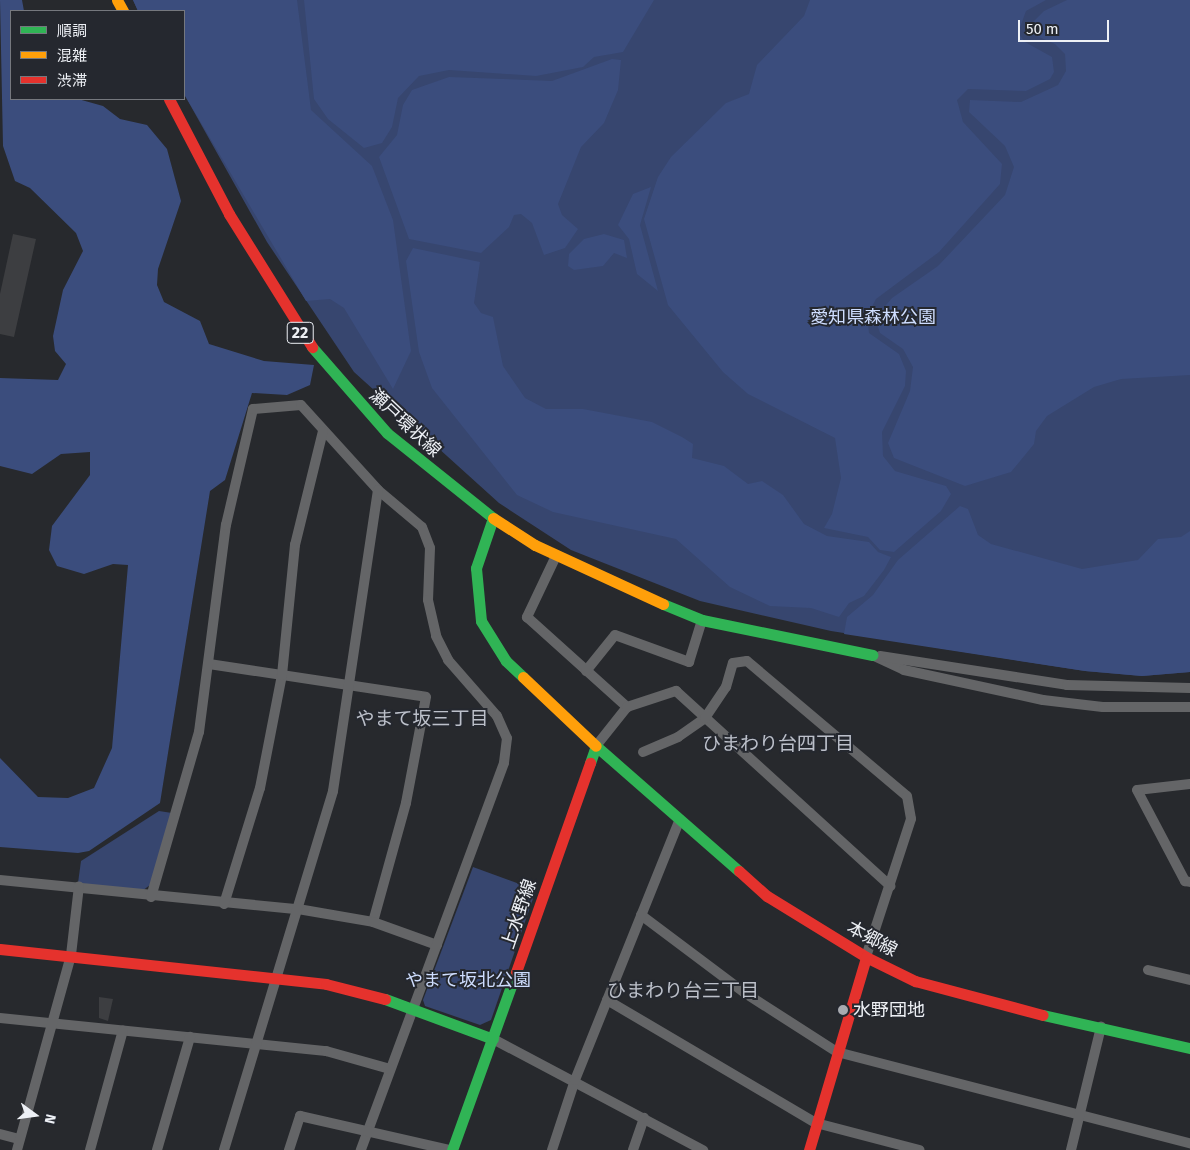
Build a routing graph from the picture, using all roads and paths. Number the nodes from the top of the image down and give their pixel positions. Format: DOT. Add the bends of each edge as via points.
graph roads {
  1 [pos="170,100"];
  2 [pos="323,431"];
  3 [pos="378,490"];
  4 [pos="493,518"];
  5 [pos="556,556"];
  6 [pos="702,620"];
  7 [pos="872,655"];
  8 [pos="209,664"];
  9 [pos="586,671"];
  10 [pos="282,675"];
  11 [pos="352,685"];
  12 [pos="1190,688"];
  13 [pos="626,707"];
  14 [pos="1190,707"];
  15 [pos="705,718"];
  16 [pos="596,746"];
  17 [pos="643,752"];
  18 [pos="1190,784"];
  19 [pos="680,819"];
  20 [pos="0,880"];
  21 [pos="1190,882"];
  22 [pos="79,886"];
  23 [pos="890,886"];
  24 [pos="151,896"];
  25 [pos="224,904"];
  26 [pos="298,909"];
  27 [pos="641,915"];
  28 [pos="372,922"];
  29 [pos="438,945"];
  30 [pos="0,949"];
  31 [pos="71,955"];
  32 [pos="866,957"];
  33 [pos="1148,970"];
  34 [pos="279,977"];
  35 [pos="1190,980"];
  36 [pos="606,1000"];
  37 [pos="414,1008"];
  38 [pos="0,1018"];
  39 [pos="55,1023"];
  40 [pos="1101,1027"];
  41 [pos="123,1030"];
  42 [pos="190,1037"];
  43 [pos="493,1039"];
  44 [pos="258,1044"];
  45 [pos="1190,1048"];
  46 [pos="837,1052"];
  47 [pos="390,1069"];
  48 [pos="575,1080"];
  49 [pos="1080,1116"];
  50 [pos="644,1118"];
  51 [pos="816,1123"];
  52 [pos="367,1132"];
  53 [pos="0,1134"];
  54 [pos="19,1139"];
  55 [pos="1190,1143"];
  56 [pos="16,1150"];
  57 [pos="90,1150"];
  58 [pos="157,1150"];
  59 [pos="224,1150"];
  60 [pos="289,1150"];
  61 [pos="361,1150"];
  62 [pos="451,1150"];
  63 [pos="552,1150"];
  64 [pos="633,1150"];
  65 [pos="703,1150"];
  66 [pos="809,1150"];
  67 [pos="920,1150"];
  68 [pos="1071,1150"];
  1 -- 4 [label="street, 瀬戸環状線 / 22" via="234,222 322,364 387,432"];
  2 -- 3 [label="street"];
  2 -- 8 [label="street" via="301,405 253,409 226,525"];
  2 -- 10 [label="street" via="295,544"];
  3 -- 11 [label="street"];
  3 -- 29 [label="street" via="422,527 430,548 428,600 436,636 448,660 497,716 507,738 504,763"];
  4 -- 5 [label="street, 瀬戸環状線"];
  4 -- 16 [label="street" via="476,568 481,621 506,661"];
  5 -- 6 [label="street, 瀬戸環状線"];
  5 -- 9 [label="street" via="527,617"];
  6 -- 7 [label="street, 瀬戸環状線"];
  6 -- 9 [label="street" via="690,662 615,635"];
  7 -- 12 [label="street" via="1067,685"];
  7 -- 14 [label="street" via="904,670 1043,700 1103,707"];
  8 -- 10 [label="street"];
  8 -- 24 [label="street" via="199,732"];
  9 -- 13 [label="street"];
  10 -- 11 [label="street"];
  10 -- 25 [label="street" via="260,788"];
  11 -- 26 [label="street" via="333,791"];
  11 -- 28 [label="street" via="426,697 406,804"];
  13 -- 15 [label="street" via="676,691"];
  13 -- 16 [label="street"];
  15 -- 17 [label="street" via="678,738"];
  15 -- 23 [label="street"];
  15 -- 23 [label="street" via="726,687 733,663 747,661 907,796 912,819"];
  16 -- 19 [label="street, 本郷線"];
  16 -- 43 [label="street, 上水野線"];
  18 -- 21 [label="street" via="1137,790"];
  19 -- 27 [label="street"];
  19 -- 32 [label="street, 本郷線" via="767,896"];
  20 -- 22 [label="street"];
  22 -- 24 [label="street"];
  22 -- 31 [label="street"];
  23 -- 32 [label="street"];
  24 -- 25 [label="street"];
  25 -- 26 [label="street"];
  26 -- 28 [label="street"];
  26 -- 34 [label="street"];
  27 -- 36 [label="street"];
  27 -- 46 [label="street" via="745,993"];
  28 -- 29 [label="street"];
  29 -- 37 [label="street"];
  30 -- 31 [label="street"];
  31 -- 34 [label="street"];
  31 -- 39 [label="street"];
  32 -- 40 [label="street, 本郷線" via="916,981 974,1000"];
  32 -- 46 [label="street"];
  33 -- 35 [label="street"];
  34 -- 37 [label="street" via="371,994"];
  34 -- 44 [label="street"];
  36 -- 48 [label="street"];
  36 -- 51 [label="street"];
  37 -- 43 [label="street"];
  37 -- 47 [label="street"];
  38 -- 39 [label="street"];
  39 -- 41 [label="street"];
  39 -- 54 [label="street"];
  40 -- 45 [label="street, 本郷線"];
  40 -- 49 [label="street"];
  41 -- 42 [label="street"];
  41 -- 57 [label="street"];
  42 -- 44 [label="street"];
  42 -- 58 [label="street"];
  43 -- 48 [label="street"];
  43 -- 62 [label="street, 上水野線"];
  44 -- 47 [label="street" via="326,1051"];
  44 -- 59 [label="street"];
  46 -- 49 [label="street"];
  46 -- 51 [label="street"];
  47 -- 52 [label="street"];
  48 -- 50 [label="street"];
  48 -- 63 [label="street"];
  49 -- 55 [label="street"];
  49 -- 68 [label="street"];
  50 -- 64 [label="street"];
  50 -- 65 [label="street"];
  51 -- 66 [label="street"];
  51 -- 67 [label="street"];
  52 -- 60 [label="street" via="300,1116"];
  52 -- 61 [label="street"];
  52 -- 62 [label="street"];
  53 -- 54 [label="street"];
  54 -- 56 [label="street"];
}
